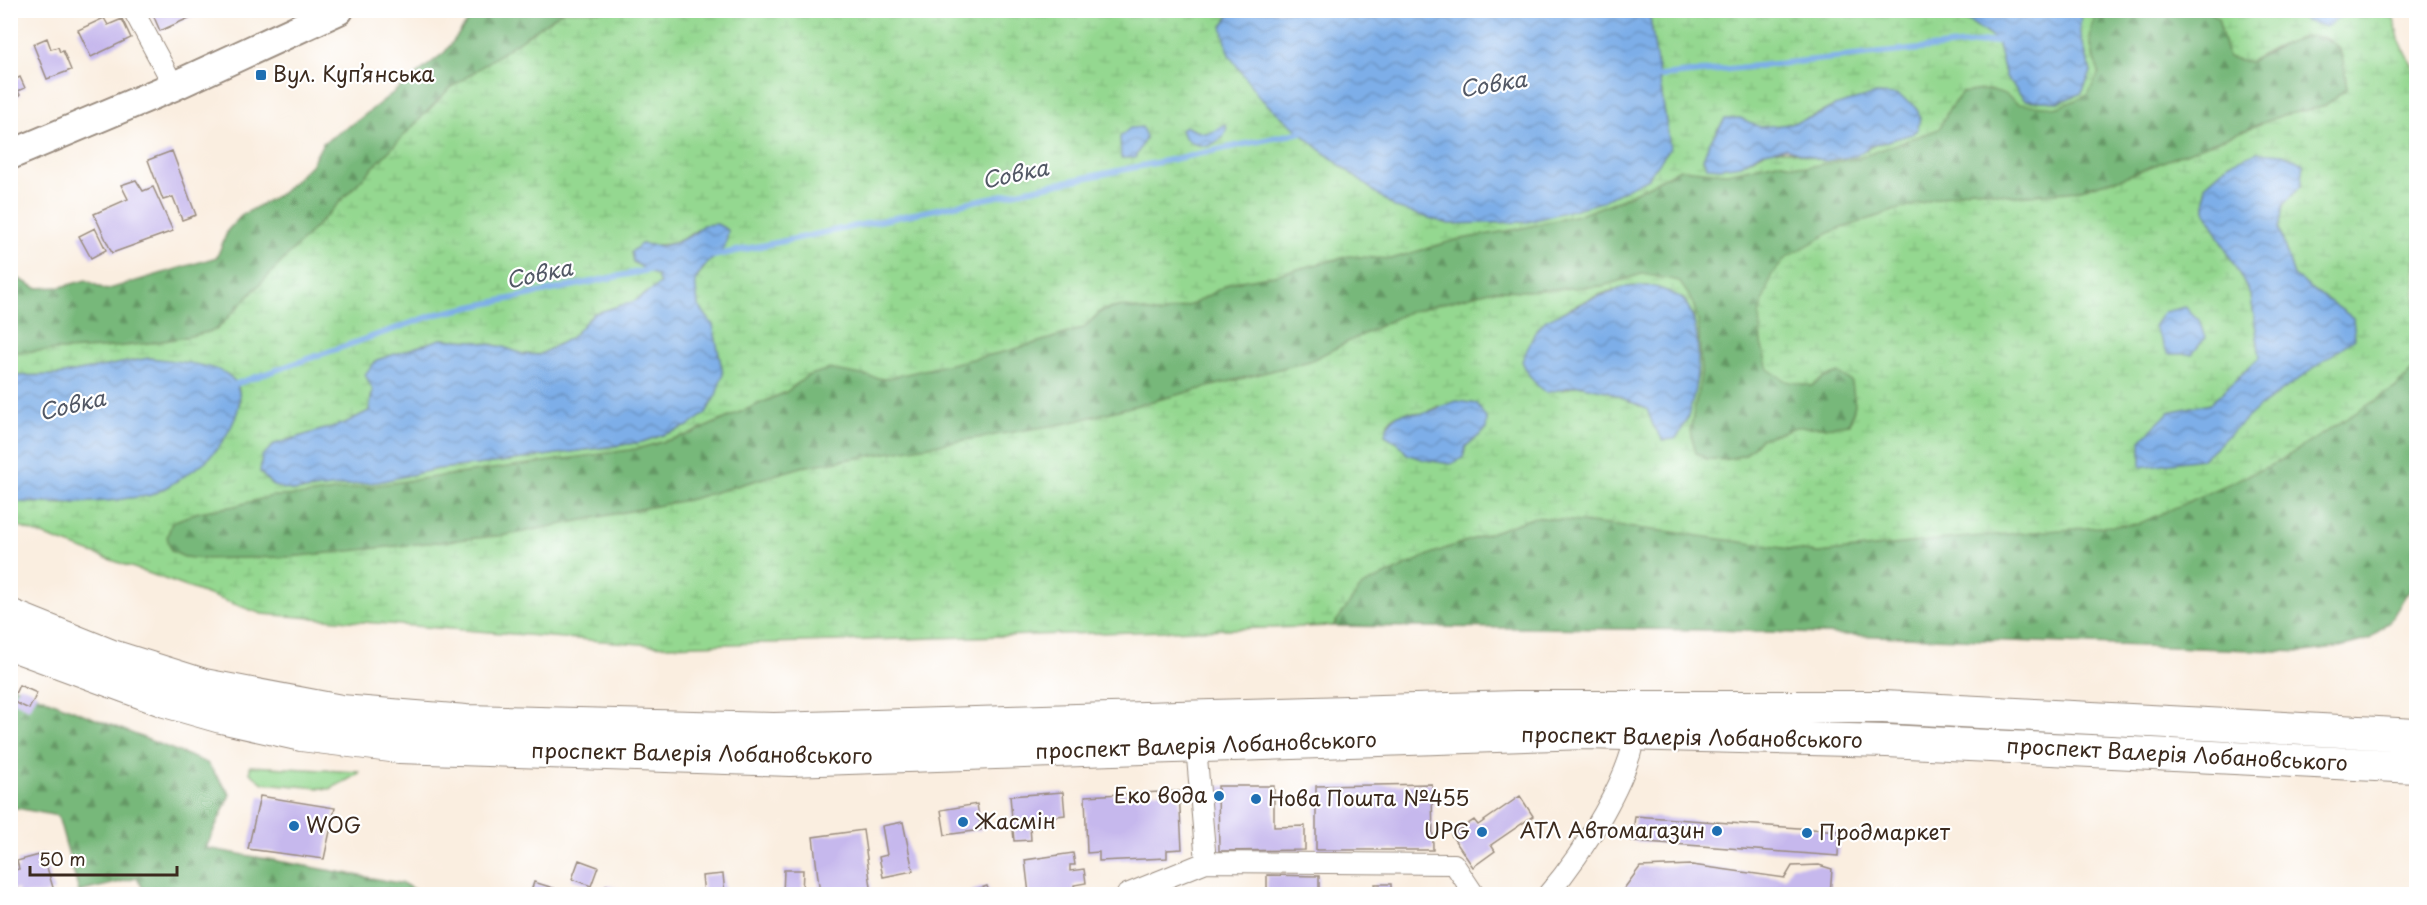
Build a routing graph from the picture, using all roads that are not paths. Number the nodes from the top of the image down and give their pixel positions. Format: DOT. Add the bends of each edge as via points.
graph roads {
  1 [pos="133,10"];
  2 [pos="339,10"];
  3 [pos="174,86"];
  4 [pos="81,127"];
  5 [pos="10,155"];
  6 [pos="10,173"];
  7 [pos="10,615"];
  8 [pos="10,644"];
  9 [pos="1636,721"];
  10 [pos="2416,735"];
  11 [pos="1196,746"];
  12 [pos="2416,767"];
  13 [pos="1206,862"];
  14 [pos="1127,894"];
  15 [pos="1474,894"];
  16 [pos="1548,894"];
  1 -- 3 [label="street"];
  2 -- 3 [label="main road"];
  3 -- 4 [label="main road"];
  4 -- 5 [label="main road"];
  4 -- 6 [label="main road"];
  7 -- 9 [label="main road, проспект Валерія Лобановського" via="112,656 204,686 341,711 466,721 774,729 1516,707"];
  8 -- 11 [label="main road, проспект Валерія Лобановського" via="220,717 301,735 399,747 790,760"];
  9 -- 10 [label="main road, проспект Валерія Лобановського" via="1883,707"];
  9 -- 11 [label="main road, проспект Валерія Лобановського" via="1575,734"];
  9 -- 12 [label="main road, проспект Валерія Лобановського" via="1899,741"];
  9 -- 16 [label="street" via="1629,762 1612,796 1569,870"];
  11 -- 13 [label="street"];
  13 -- 14 [label="street"];
  13 -- 15 [label="street" via="1454,864"];
}
